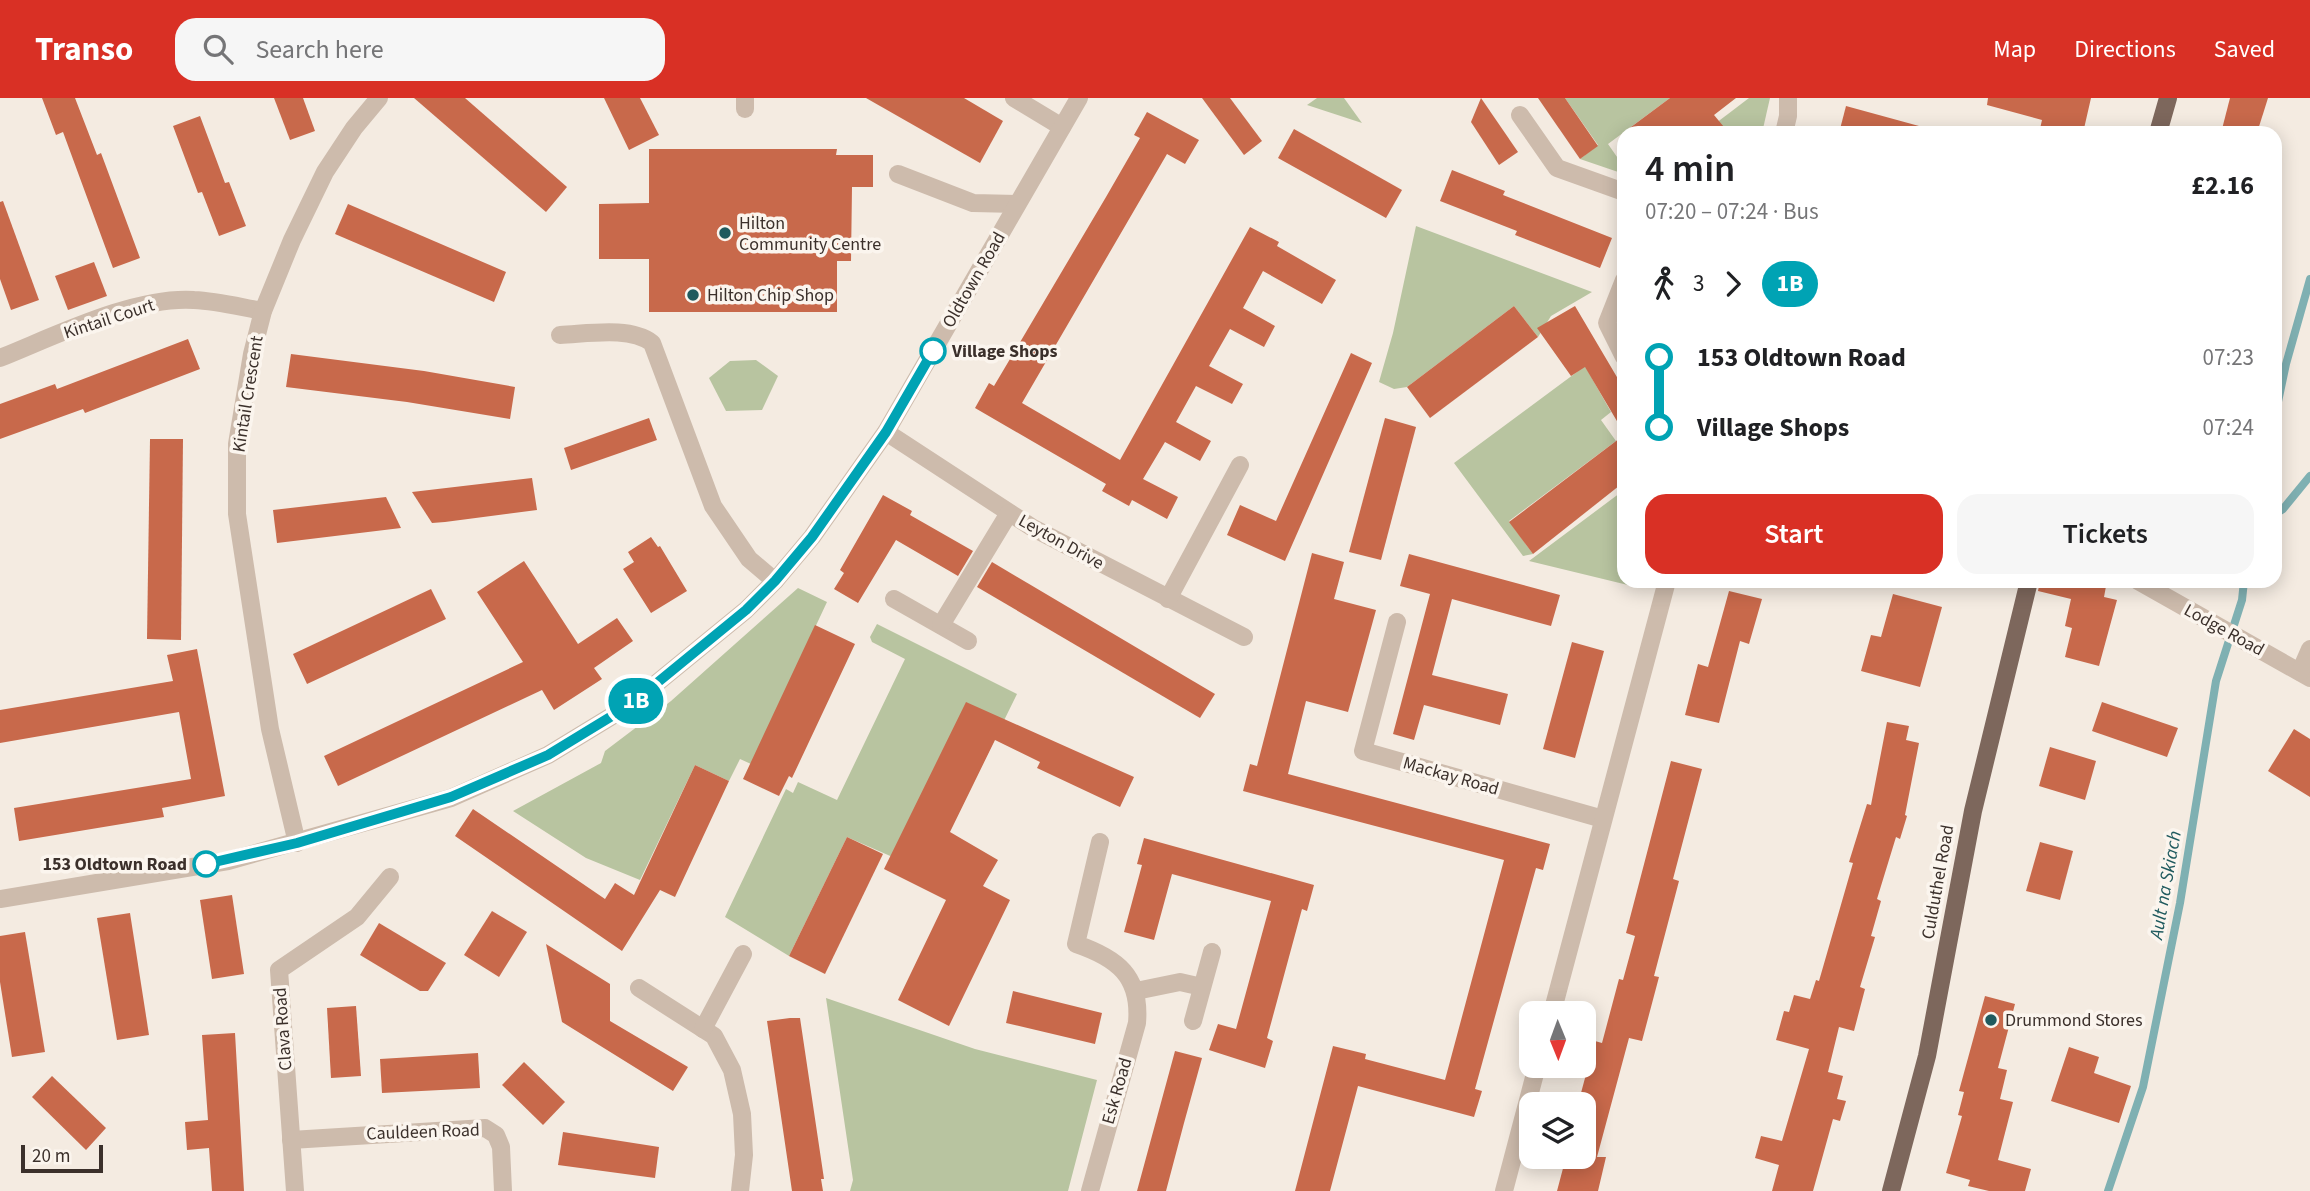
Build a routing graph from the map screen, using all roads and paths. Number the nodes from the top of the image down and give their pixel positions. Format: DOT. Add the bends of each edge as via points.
graph roads {
  1 [pos="379,98"];
  2 [pos="1014,98"];
  3 [pos="1079,98"];
  4 [pos="1788,98"];
  5 [pos="2168,98"];
  6 [pos="1520,115"];
  7 [pos="1786,126"];
  8 [pos="2160,126"];
  9 [pos="1062,127"];
  10 [pos="898,174"];
  11 [pos="1617,189"];
  12 [pos="1017,204"];
  13 [pos="1617,298"];
  14 [pos="263,311"];
  15 [pos="560,335"];
  16 [pos="1617,343"];
  17 [pos="0,358"];
  18 [pos="886,432"];
  19 [pos="1240,465"];
  20 [pos="1009,513"];
  21 [pos="775,581"];
  22 [pos="1665,588"];
  23 [pos="2027,588"];
  24 [pos="2150,588"];
  25 [pos="894,599"];
  26 [pos="1168,599"];
  27 [pos="1397,622"];
  28 [pos="941,625"];
  29 [pos="1244,637"];
  30 [pos="968,641"];
  31 [pos="2310,649"];
  32 [pos="2305,675"];
  33 [pos="1604,818"];
  34 [pos="1101,842"];
  35 [pos="297,843"];
  36 [pos="390,877"];
  37 [pos="0,898"];
  38 [pos="1212,953"];
  39 [pos="743,954"];
  40 [pos="1202,987"];
  41 [pos="639,988"];
  42 [pos="1136,991"];
  43 [pos="1555,1001"];
  44 [pos="1193,1021"];
  45 [pos="703,1029"];
  46 [pos="1534,1078"];
  47 [pos="291,1140"];
  48 [pos="295,1191"];
  49 [pos="503,1191"];
  50 [pos="740,1191"];
  51 [pos="1090,1191"];
  52 [pos="1504,1191"];
  53 [pos="1891,1191"];
  1 -- 14 [label="street, Kintail Crescent" via="325,172"];
  2 -- 9 [label="street"];
  3 -- 9 [label="street, Oldtown Road"];
  4 -- 7 [label="street"];
  5 -- 8 [label="main road"];
  6 -- 11 [label="street" via="1557,168"];
  9 -- 12 [label="street, Oldtown Road"];
  10 -- 12 [label="street" via="973,203"];
  12 -- 18 [label="street, Oldtown Road"];
  13 -- 16 [label="street" via="1607,324"];
  14 -- 17 [label="street, Kintail Court" via="194,300 160,302"];
  14 -- 35 [label="street, Kintail Crescent" via="237,444 237,514 270,729"];
  15 -- 21 [label="street" via="632,333 652,343 713,506 749,559"];
  18 -- 20 [label="street, Leyton Drive"];
  18 -- 21 [label="street, Oldtown Road"];
  19 -- 26 [label="street"];
  20 -- 26 [label="street, Leyton Drive"];
  20 -- 28 [label="street"];
  21 -- 35 [label="street, Oldtown Road" via="630,705 548,755 451,797"];
  22 -- 33 [label="street"];
  23 -- 53 [label="main road, Culduthel Road" via="1973,811 1927,1056"];
  24 -- 32 [label="street, Lodge Road"];
  25 -- 28 [label="street"];
  26 -- 29 [label="street, Leyton Drive"];
  27 -- 33 [label="street, Mackay Road" via="1363,751"];
  28 -- 30 [label="street"];
  31 -- 32 [label="street"];
  33 -- 43 [label="street"];
  34 -- 42 [label="street" via="1076,944 1114,962"];
  35 -- 37 [label="street, Oldtown Road" via="228,861"];
  36 -- 47 [label="street, Clava Road" via="357,918 279,970"];
  38 -- 40 [label="street"];
  39 -- 45 [label="street"];
  40 -- 42 [label="street" via="1180,982"];
  40 -- 44 [label="street"];
  41 -- 45 [label="street"];
  42 -- 51 [label="street, Esk Road" via="1137,1023"];
  45 -- 50 [label="street" via="714,1036 732,1070 742,1114"];
  46 -- 52 [label="street"];
  47 -- 48 [label="street, Clava Road"];
  47 -- 49 [label="street, Cauldeen Road" via="485,1128 496,1135 501,1146"];
}
